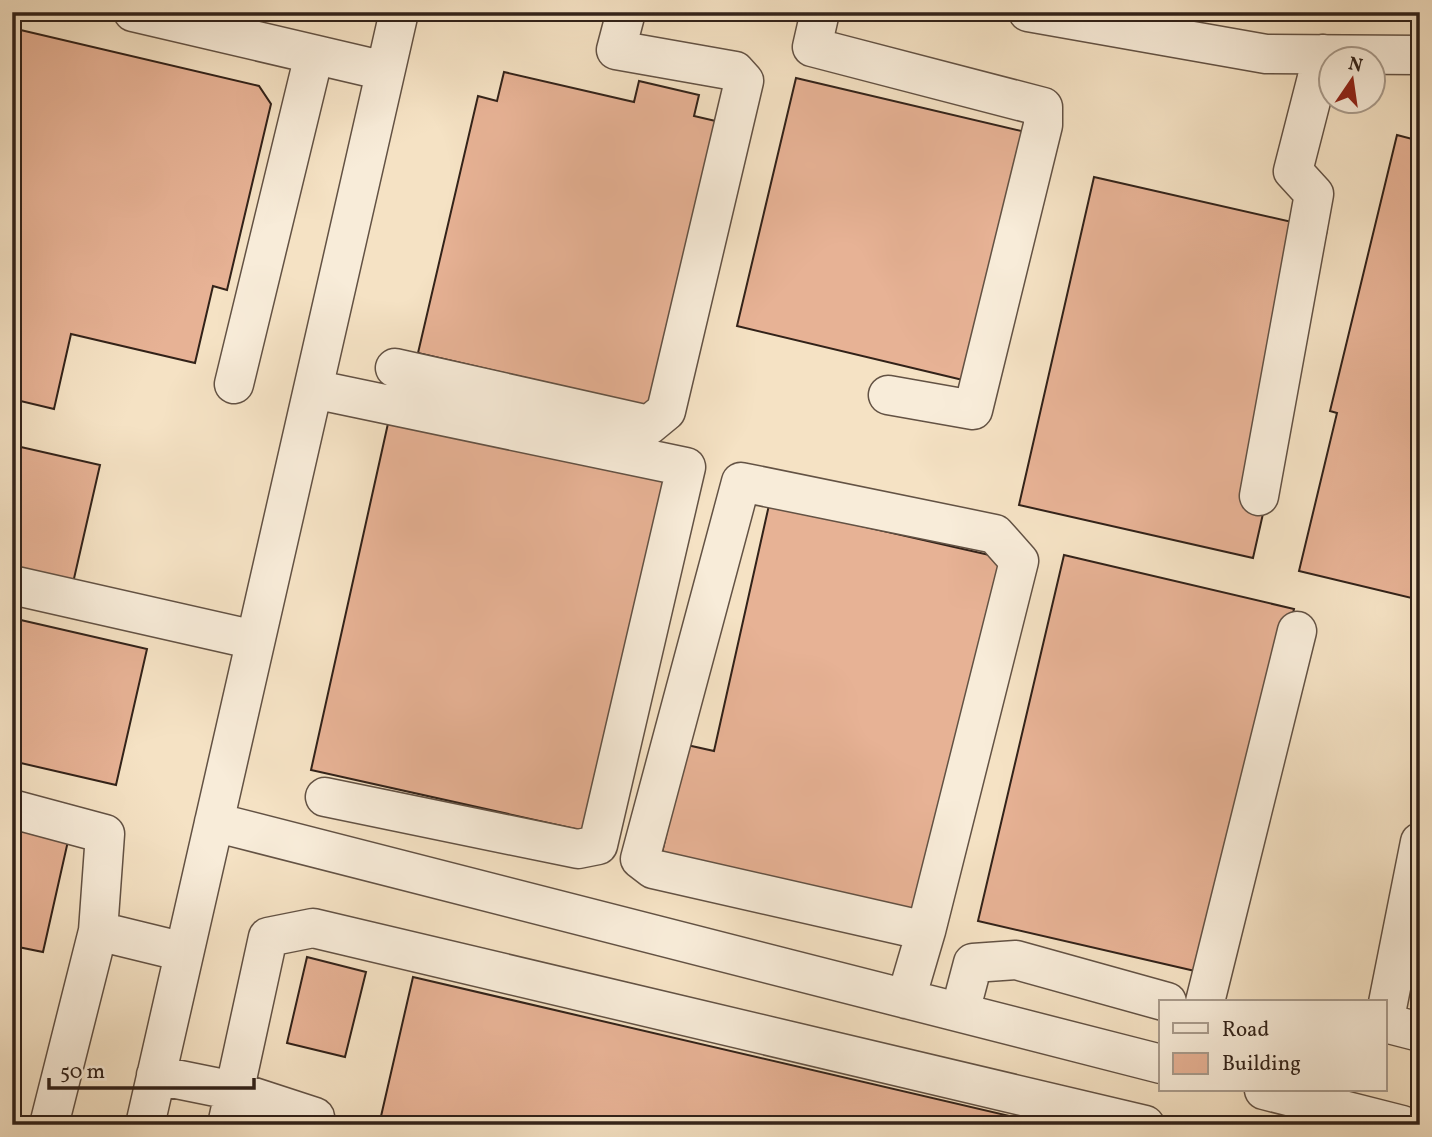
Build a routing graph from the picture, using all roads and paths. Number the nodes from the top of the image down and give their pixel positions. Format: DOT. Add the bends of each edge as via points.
graph roads {
  1 [pos="133,12"];
  2 [pos="398,12"];
  3 [pos="625,12"];
  4 [pos="820,12"];
  5 [pos="1028,12"];
  6 [pos="1316,54"];
  7 [pos="314,55"];
  8 [pos="1386,55"];
  9 [pos="1420,55"];
  10 [pos="385,71"];
  11 [pos="1316,81"];
  12 [pos="395,368"];
  13 [pos="234,384"];
  14 [pos="313,389"];
  15 [pos="888,395"];
  16 [pos="1259,496"];
  17 [pos="12,585"];
  18 [pos="1297,631"];
  19 [pos="255,640"];
  20 [pos="325,797"];
  21 [pos="12,809"];
  22 [pos="214,822"];
  23 [pos="1420,842"];
  24 [pos="98,931"];
  25 [pos="926,931"];
  26 [pos="184,952"];
  27 [pos="906,999"];
  28 [pos="1160,1000"];
  29 [pos="1205,1000"];
  30 [pos="960,1012"];
  31 [pos="1386,1016"];
  32 [pos="1386,1021"];
  33 [pos="1420,1032"];
  34 [pos="1159,1063"];
  35 [pos="156,1075"];
  36 [pos="1281,1092"];
  37 [pos="1365,1102"];
  38 [pos="231,1108"];
  39 [pos="49,1125"];
  40 [pos="145,1125"];
  41 [pos="316,1125"];
  42 [pos="1145,1125"];
  43 [pos="1402,1125"];
  1 -- 7 [label="street"];
  2 -- 10 [label="street"];
  3 -- 12 [label="street" via="616,50 735,71 744,81 666,411 649,425"];
  4 -- 15 [label="street" via="812,47 1043,107 1043,125 973,410"];
  5 -- 6 [label="street" via="1266,54"];
  7 -- 10 [label="street"];
  7 -- 13 [label="street"];
  8 -- 9 [label="street"];
  10 -- 14 [label="street"];
  11 -- 16 [label="street" via="1293,171 1314,194"];
  14 -- 19 [label="street"];
  14 -- 20 [label="street" via="686,467 598,845 578,849"];
  17 -- 19 [label="street"];
  18 -- 29 [label="street"];
  19 -- 22 [label="street"];
  21 -- 24 [label="street" via="105,834"];
  22 -- 26 [label="street"];
  22 -- 27 [label="street"];
  23 -- 31 [label="street"];
  24 -- 26 [label="street"];
  24 -- 39 [label="street"];
  25 -- 25 [label="street" via="1019,561 995,534 741,482 640,859 653,869"];
  25 -- 27 [label="street"];
  26 -- 35 [label="street"];
  27 -- 30 [label="street"];
  28 -- 30 [label="street" via="1016,960 989,961 973,963"];
  30 -- 34 [label="street"];
  32 -- 33 [label="street"];
  35 -- 38 [label="street"];
  35 -- 40 [label="street"];
  36 -- 37 [label="street"];
  37 -- 43 [label="street"];
  38 -- 41 [label="street" via="315,1117"];
  38 -- 42 [label="street" via="268,937 313,928"];
}
